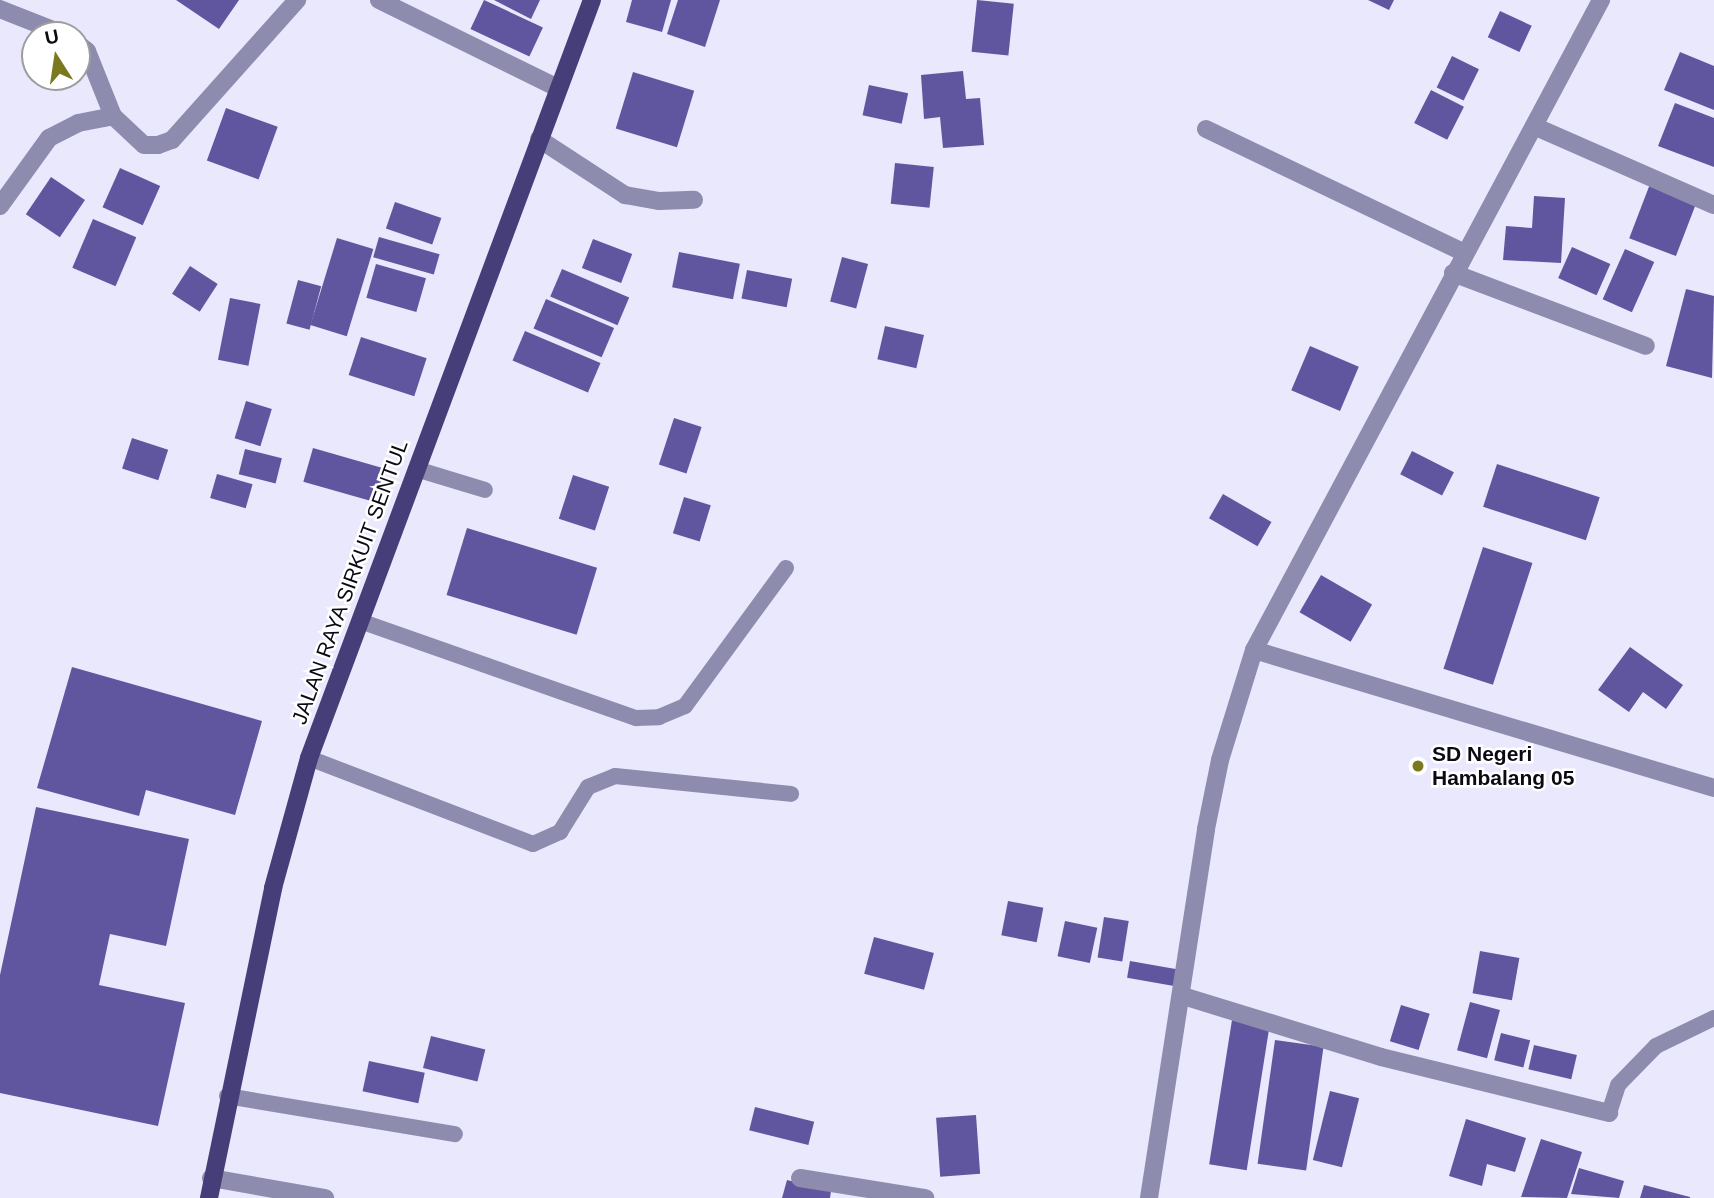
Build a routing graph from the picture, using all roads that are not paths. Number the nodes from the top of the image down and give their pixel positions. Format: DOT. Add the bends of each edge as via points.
graph roads {
  1 [pos="297,0"];
  2 [pos="379,0"];
  3 [pos="592,0"];
  4 [pos="1601,0"];
  5 [pos="0,9"];
  6 [pos="30,21"];
  7 [pos="91,61"];
  8 [pos="558,88"];
  9 [pos="113,116"];
  10 [pos="1536,127"];
  11 [pos="1206,129"];
  12 [pos="539,139"];
  13 [pos="694,200"];
  14 [pos="1714,205"];
  15 [pos="0,206"];
  16 [pos="1463,252"];
  17 [pos="1453,273"];
  18 [pos="1646,346"];
  19 [pos="416,469"];
  20 [pos="485,490"];
  21 [pos="786,568"];
  22 [pos="360,621"];
  23 [pos="1254,650"];
  24 [pos="309,758"];
  25 [pos="1714,788"];
  26 [pos="791,794"];
  27 [pos="1183,996"];
  28 [pos="1714,1018"];
  29 [pos="227,1096"];
  30 [pos="1609,1113"];
  31 [pos="455,1134"];
  32 [pos="211,1178"];
  33 [pos="800,1178"];
  34 [pos="209,1198"];
  35 [pos="325,1198"];
  36 [pos="925,1198"];
  37 [pos="1149,1198"];
  1 -- 9 [label="street" via="172,140 144,145"];
  2 -- 8 [label="street"];
  3 -- 8 [label="main road, JALAN RAYA SIRKUIT SENTUL"];
  4 -- 10 [label="street"];
  5 -- 6 [label="street"];
  7 -- 9 [label="street"];
  8 -- 12 [label="main road, JALAN RAYA SIRKUIT SENTUL"];
  9 -- 15 [label="street" via="78,123 49,138"];
  10 -- 14 [label="street"];
  10 -- 16 [label="street"];
  11 -- 16 [label="street"];
  12 -- 13 [label="street" via="625,195 659,201"];
  12 -- 19 [label="main road, JALAN RAYA SIRKUIT SENTUL"];
  16 -- 17 [label="street"];
  17 -- 18 [label="street"];
  17 -- 23 [label="street"];
  19 -- 20 [label="lane"];
  19 -- 22 [label="main road, JALAN RAYA SIRKUIT SENTUL"];
  21 -- 22 [label="lane" via="685,706 659,717 636,719"];
  22 -- 24 [label="main road, JALAN RAYA SIRKUIT SENTUL"];
  23 -- 25 [label="street"];
  23 -- 27 [label="street" via="1220,760 1196,888"];
  24 -- 26 [label="lane" via="533,844 560,832 588,787 615,776"];
  24 -- 29 [label="main road, JALAN RAYA SIRKUIT SENTUL" via="273,888"];
  27 -- 30 [label="street" via="1381,1057"];
  27 -- 37 [label="street"];
  28 -- 30 [label="lane" via="1656,1046 1618,1085"];
  29 -- 31 [label="lane"];
  29 -- 32 [label="main road, JALAN RAYA SIRKUIT SENTUL"];
  32 -- 34 [label="main road, JALAN RAYA SIRKUIT SENTUL"];
  32 -- 35 [label="street"];
  33 -- 36 [label="street"];
}
